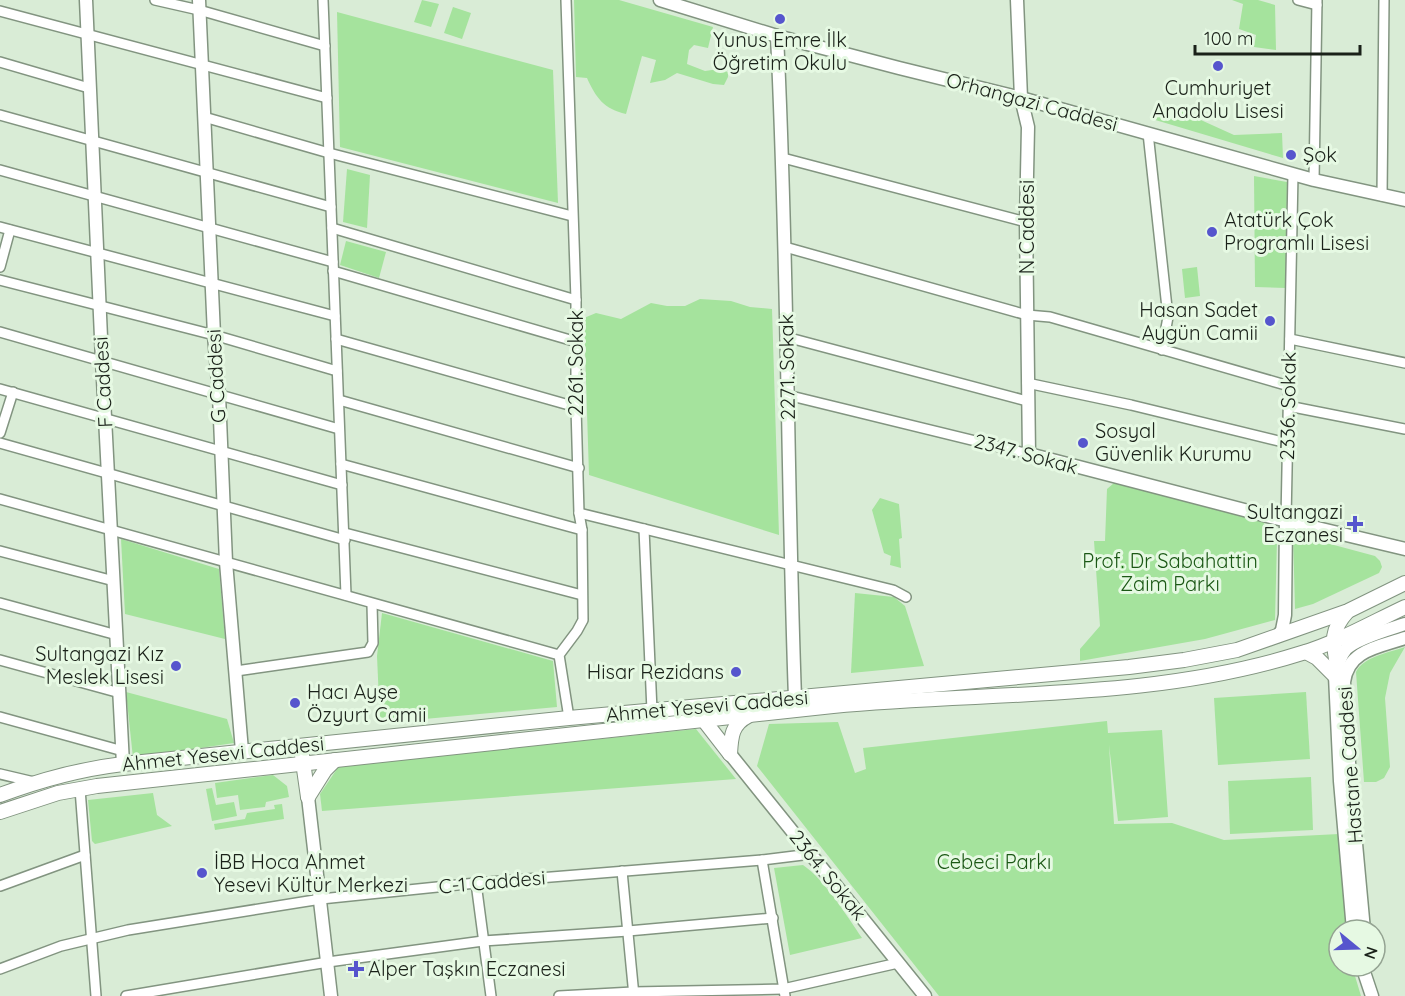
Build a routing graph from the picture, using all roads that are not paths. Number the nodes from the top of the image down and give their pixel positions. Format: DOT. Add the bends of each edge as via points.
graph roads {
  1 [pos="86,0"];
  2 [pos="155,0"];
  3 [pos="323,0"];
  4 [pos="566,0"];
  5 [pos="660,0"];
  6 [pos="1017,0"];
  7 [pos="1298,0"];
  8 [pos="1384,0"];
  9 [pos="1317,2"];
  10 [pos="199,5"];
  11 [pos="0,11"];
  12 [pos="87,33"];
  13 [pos="777,36"];
  14 [pos="325,46"];
  15 [pos="0,62"];
  16 [pos="202,64"];
  17 [pos="89,88"];
  18 [pos="327,98"];
  19 [pos="1021,98"];
  20 [pos="0,115"];
  21 [pos="204,117"];
  22 [pos="1148,133"];
  23 [pos="91,141"];
  24 [pos="329,153"];
  25 [pos="783,158"];
  26 [pos="0,170"];
  27 [pos="206,172"];
  28 [pos="1293,174"];
  29 [pos="1314,180"];
  30 [pos="94,196"];
  31 [pos="1382,196"];
  32 [pos="1405,200"];
  33 [pos="331,207"];
  34 [pos="572,216"];
  35 [pos="1026,222"];
  36 [pos="209,228"];
  37 [pos="332,228"];
  38 [pos="5,229"];
  39 [pos="785,247"];
  40 [pos="97,252"];
  41 [pos="0,267"];
  42 [pos="333,267"];
  43 [pos="0,280"];
  44 [pos="212,283"];
  45 [pos="576,300"];
  46 [pos="99,306"];
  47 [pos="1027,315"];
  48 [pos="335,316"];
  49 [pos="0,332"];
  50 [pos="214,335"];
  51 [pos="786,337"];
  52 [pos="336,339"];
  53 [pos="1290,339"];
  54 [pos="577,342"];
  55 [pos="1162,350"];
  56 [pos="102,360"];
  57 [pos="1405,363"];
  58 [pos="337,370"];
  59 [pos="1027,383"];
  60 [pos="1288,386"];
  61 [pos="0,389"];
  62 [pos="13,392"];
  63 [pos="219,395"];
  64 [pos="787,395"];
  65 [pos="339,400"];
  66 [pos="1027,401"];
  67 [pos="1288,406"];
  68 [pos="576,407"];
  69 [pos="105,418"];
  70 [pos="339,429"];
  71 [pos="1405,429"];
  72 [pos="0,433"];
  73 [pos="0,443"];
  74 [pos="1287,443"];
  75 [pos="220,450"];
  76 [pos="1029,454"];
  77 [pos="341,464"];
  78 [pos="579,468"];
  79 [pos="108,472"];
  80 [pos="342,485"];
  81 [pos="0,499"];
  82 [pos="223,505"];
  83 [pos="579,513"];
  84 [pos="1286,520"];
  85 [pos="644,529"];
  86 [pos="111,530"];
  87 [pos="582,530"];
  88 [pos="345,536"];
  89 [pos="1405,549"];
  90 [pos="0,551"];
  91 [pos="226,562"];
  92 [pos="790,566"];
  93 [pos="114,581"];
  94 [pos="1405,583"];
  95 [pos="346,595"];
  96 [pos="582,595"];
  97 [pos="906,597"];
  98 [pos="0,603"];
  99 [pos="372,604"];
  100 [pos="1405,607"];
  101 [pos="1348,611"];
  102 [pos="1405,624"];
  103 [pos="117,635"];
  104 [pos="1278,636"];
  105 [pos="1405,638"];
  106 [pos="1333,641"];
  107 [pos="1306,652"];
  108 [pos="559,655"];
  109 [pos="0,660"];
  110 [pos="236,671"];
  111 [pos="1336,671"];
  112 [pos="120,693"];
  113 [pos="795,698"];
  114 [pos="694,708"];
  115 [pos="651,711"];
  116 [pos="751,714"];
  117 [pos="0,717"];
  118 [pos="569,718"];
  119 [pos="703,719"];
  120 [pos="300,745"];
  121 [pos="242,751"];
  122 [pos="730,754"];
  123 [pos="123,758"];
  124 [pos="335,760"];
  125 [pos="303,764"];
  126 [pos="226,772"];
  127 [pos="0,774"];
  128 [pos="36,782"];
  129 [pos="125,783"];
  130 [pos="80,789"];
  131 [pos="0,795"];
  132 [pos="308,797"];
  133 [pos="0,812"];
  134 [pos="811,854"];
  135 [pos="85,855"];
  136 [pos="762,860"];
  137 [pos="622,871"];
  138 [pos="476,883"];
  139 [pos="0,886"];
  140 [pos="321,899"];
  141 [pos="773,918"];
  142 [pos="1352,918"];
  143 [pos="1363,918"];
  144 [pos="628,931"];
  145 [pos="91,939"];
  146 [pos="483,941"];
  147 [pos="328,962"];
  148 [pos="898,963"];
  149 [pos="0,969"];
  150 [pos="1366,978"];
  151 [pos="1375,978"];
  152 [pos="784,993"];
  153 [pos="633,994"];
  154 [pos="96,996"];
  155 [pos="126,996"];
  156 [pos="331,996"];
  157 [pos="491,996"];
  158 [pos="559,996"];
  159 [pos="925,996"];
  160 [pos="1372,996"];
  161 [pos="1380,996"];
  1 -- 12 [label="street, F Caddesi"];
  2 -- 10 [label="street"];
  3 -- 14 [label="street"];
  4 -- 34 [label="street, 2261. Sokak"];
  5 -- 13 [label="street, Orhangazi Caddesi"];
  6 -- 19 [label="street, N Caddesi"];
  7 -- 9 [label="street"];
  8 -- 31 [label="street"];
  9 -- 29 [label="street"];
  10 -- 14 [label="street"];
  10 -- 16 [label="street, G Caddesi"];
  11 -- 12 [label="street"];
  12 -- 16 [label="street"];
  12 -- 17 [label="street, F Caddesi"];
  13 -- 19 [label="street, Orhangazi Caddesi"];
  13 -- 25 [label="street, 2271. Sokak"];
  14 -- 18 [label="street"];
  15 -- 17 [label="street"];
  16 -- 18 [label="street"];
  16 -- 21 [label="street, G Caddesi"];
  17 -- 23 [label="street, F Caddesi"];
  18 -- 24 [label="street"];
  19 -- 22 [label="street, Orhangazi Caddesi"];
  19 -- 35 [label="street, N Caddesi" via="1028,127"];
  20 -- 23 [label="street"];
  21 -- 24 [label="street"];
  21 -- 27 [label="street, G Caddesi"];
  22 -- 28 [label="street, Orhangazi Caddesi"];
  22 -- 55 [label="street" via="1168,317"];
  23 -- 27 [label="street"];
  23 -- 30 [label="street, F Caddesi"];
  24 -- 33 [label="street"];
  24 -- 34 [label="street"];
  25 -- 35 [label="street"];
  25 -- 39 [label="street, 2271. Sokak"];
  26 -- 30 [label="street"];
  27 -- 33 [label="street"];
  27 -- 36 [label="street, G Caddesi"];
  28 -- 29 [label="street, Orhangazi Caddesi"];
  28 -- 53 [label="street, 2336. Sokak"];
  29 -- 31 [label="street, Orhangazi Caddesi"];
  30 -- 36 [label="street"];
  30 -- 40 [label="street, F Caddesi"];
  31 -- 32 [label="street, Orhangazi Caddesi"];
  33 -- 37 [label="street"];
  34 -- 45 [label="street, 2261. Sokak"];
  35 -- 47 [label="street, N Caddesi"];
  36 -- 42 [label="street"];
  36 -- 44 [label="street, G Caddesi"];
  37 -- 42 [label="street"];
  37 -- 45 [label="street"];
  38 -- 40 [label="street"];
  38 -- 41 [label="street"];
  39 -- 47 [label="street"];
  39 -- 51 [label="street, 2271. Sokak"];
  40 -- 44 [label="street"];
  40 -- 46 [label="street, F Caddesi"];
  42 -- 48 [label="street"];
  42 -- 54 [label="street"];
  43 -- 46 [label="street"];
  44 -- 48 [label="street"];
  44 -- 50 [label="street, G Caddesi"];
  45 -- 54 [label="street, 2261. Sokak"];
  46 -- 50 [label="street"];
  46 -- 56 [label="street, F Caddesi"];
  47 -- 55 [label="street" via="1050,317"];
  47 -- 59 [label="street, N Caddesi"];
  48 -- 52 [label="street"];
  49 -- 56 [label="street"];
  50 -- 58 [label="street"];
  50 -- 63 [label="street, G Caddesi"];
  51 -- 64 [label="street, 2271. Sokak"];
  51 -- 66 [label="street"];
  52 -- 58 [label="street"];
  52 -- 68 [label="street"];
  53 -- 57 [label="street"];
  53 -- 60 [label="street, 2336. Sokak"];
  54 -- 68 [label="street, 2261. Sokak"];
  55 -- 60 [label="street"];
  56 -- 63 [label="street"];
  56 -- 69 [label="street, F Caddesi"];
  58 -- 65 [label="street"];
  59 -- 66 [label="street, N Caddesi"];
  59 -- 74 [label="street"];
  60 -- 67 [label="street, 2336. Sokak"];
  61 -- 62 [label="street"];
  62 -- 69 [label="street"];
  62 -- 72 [label="street"];
  63 -- 70 [label="street"];
  63 -- 75 [label="street, G Caddesi"];
  64 -- 76 [label="street, 2347. Sokak"];
  64 -- 92 [label="street, 2271. Sokak"];
  65 -- 70 [label="street"];
  65 -- 78 [label="street"];
  66 -- 76 [label="street, N Caddesi"];
  67 -- 71 [label="street"];
  67 -- 74 [label="street, 2336. Sokak"];
  68 -- 78 [label="street, 2261. Sokak"];
  69 -- 75 [label="street"];
  69 -- 79 [label="street, F Caddesi"];
  70 -- 77 [label="street"];
  73 -- 79 [label="street"];
  74 -- 84 [label="street, 2336. Sokak"];
  75 -- 80 [label="street"];
  75 -- 82 [label="street, G Caddesi"];
  76 -- 84 [label="street, 2347. Sokak"];
  77 -- 80 [label="street"];
  77 -- 87 [label="street"];
  78 -- 83 [label="street, 2261. Sokak"];
  79 -- 82 [label="street"];
  79 -- 86 [label="street, F Caddesi"];
  80 -- 88 [label="street"];
  81 -- 86 [label="street"];
  82 -- 88 [label="street"];
  82 -- 91 [label="street, G Caddesi"];
  83 -- 85 [label="street"];
  83 -- 87 [label="street, 2261. Sokak"];
  84 -- 89 [label="street, 2347. Sokak"];
  84 -- 104 [label="street, 2336. Sokak" via="1285,615"];
  85 -- 92 [label="street"];
  85 -- 115 [label="street"];
  86 -- 91 [label="street"];
  86 -- 93 [label="street, F Caddesi"];
  87 -- 96 [label="street, 2261. Sokak"];
  88 -- 95 [label="street"];
  88 -- 96 [label="street"];
  90 -- 93 [label="street"];
  91 -- 95 [label="street"];
  91 -- 110 [label="street, G Caddesi"];
  92 -- 97 [label="street" via="893,590"];
  92 -- 113 [label="street, 2271. Sokak"];
  93 -- 103 [label="street, F Caddesi"];
  94 -- 101 [label="main road, Ahmet Yesevi Caddesi"];
  95 -- 99 [label="street"];
  96 -- 108 [label="street, 2261. Sokak" via="583,620"];
  98 -- 103 [label="street"];
  99 -- 108 [label="street"];
  99 -- 110 [label="street" via="373,643 368,652"];
  100 -- 106 [label="main road, Ahmet Yesevi Caddesi"];
  101 -- 104 [label="main road, Ahmet Yesevi Caddesi"];
  101 -- 106 [label="main road" via="1338,622"];
  102 -- 111 [label="street" via="1346,649"];
  103 -- 112 [label="street, F Caddesi"];
  104 -- 113 [label="main road, Ahmet Yesevi Caddesi" via="1236,650 1184,660"];
  105 -- 143 [label="street, Hastane Caddesi" via="1363,652 1345,673"];
  106 -- 107 [label="main road, Ahmet Yesevi Caddesi"];
  106 -- 111 [label="main road"];
  107 -- 111 [label="main road"];
  107 -- 116 [label="main road, Ahmet Yesevi Caddesi" via="1201,678 1147,685"];
  108 -- 118 [label="street"];
  109 -- 112 [label="street"];
  110 -- 121 [label="street, G Caddesi"];
  111 -- 142 [label="street, Hastane Caddesi" via="1340,781"];
  112 -- 123 [label="street, F Caddesi"];
  113 -- 114 [label="main road, Ahmet Yesevi Caddesi"];
  114 -- 115 [label="main road, Ahmet Yesevi Caddesi"];
  114 -- 119 [label="main road"];
  115 -- 118 [label="main road, Ahmet Yesevi Caddesi"];
  116 -- 119 [label="main road, Ahmet Yesevi Caddesi"];
  116 -- 122 [label="main road" via="735,725"];
  117 -- 123 [label="street"];
  118 -- 120 [label="main road, Ahmet Yesevi Caddesi"];
  119 -- 122 [label="main road"];
  119 -- 124 [label="main road, Ahmet Yesevi Caddesi"];
  120 -- 121 [label="main road, Ahmet Yesevi Caddesi"];
  120 -- 125 [label="main road"];
  121 -- 123 [label="main road, Ahmet Yesevi Caddesi"];
  121 -- 126 [label="main road"];
  122 -- 134 [label="street, 2364. Sokak"];
  123 -- 128 [label="main road, Ahmet Yesevi Caddesi" via="102,767"];
  123 -- 129 [label="main road"];
  124 -- 125 [label="main road, Ahmet Yesevi Caddesi"];
  124 -- 132 [label="main road"];
  125 -- 126 [label="main road, Ahmet Yesevi Caddesi"];
  125 -- 132 [label="main road"];
  126 -- 129 [label="main road, Ahmet Yesevi Caddesi"];
  127 -- 128 [label="street"];
  128 -- 131 [label="main road, Ahmet Yesevi Caddesi"];
  129 -- 130 [label="main road, Ahmet Yesevi Caddesi"];
  130 -- 133 [label="main road, Ahmet Yesevi Caddesi"];
  130 -- 135 [label="street"];
  132 -- 140 [label="street"];
  134 -- 136 [label="street, C-1 Caddesi"];
  134 -- 148 [label="street, 2364. Sokak"];
  135 -- 139 [label="street"];
  135 -- 145 [label="street"];
  136 -- 137 [label="street, C-1 Caddesi"];
  136 -- 141 [label="street"];
  137 -- 138 [label="street, C-1 Caddesi"];
  137 -- 144 [label="street"];
  138 -- 140 [label="street, C-1 Caddesi"];
  138 -- 146 [label="street"];
  140 -- 145 [label="street, C-1 Caddesi"];
  140 -- 147 [label="street"];
  141 -- 144 [label="street"];
  141 -- 152 [label="street"];
  144 -- 146 [label="street"];
  144 -- 153 [label="street"];
  145 -- 149 [label="street, C-1 Caddesi"];
  145 -- 154 [label="street"];
  146 -- 147 [label="street"];
  146 -- 157 [label="street"];
  147 -- 155 [label="street"];
  147 -- 156 [label="street"];
  148 -- 152 [label="street"];
  148 -- 159 [label="street, 2364. Sokak"];
  150 -- 160 [label="street"];
  151 -- 161 [label="street"];
  152 -- 153 [label="street"];
  153 -- 158 [label="street"];
}
